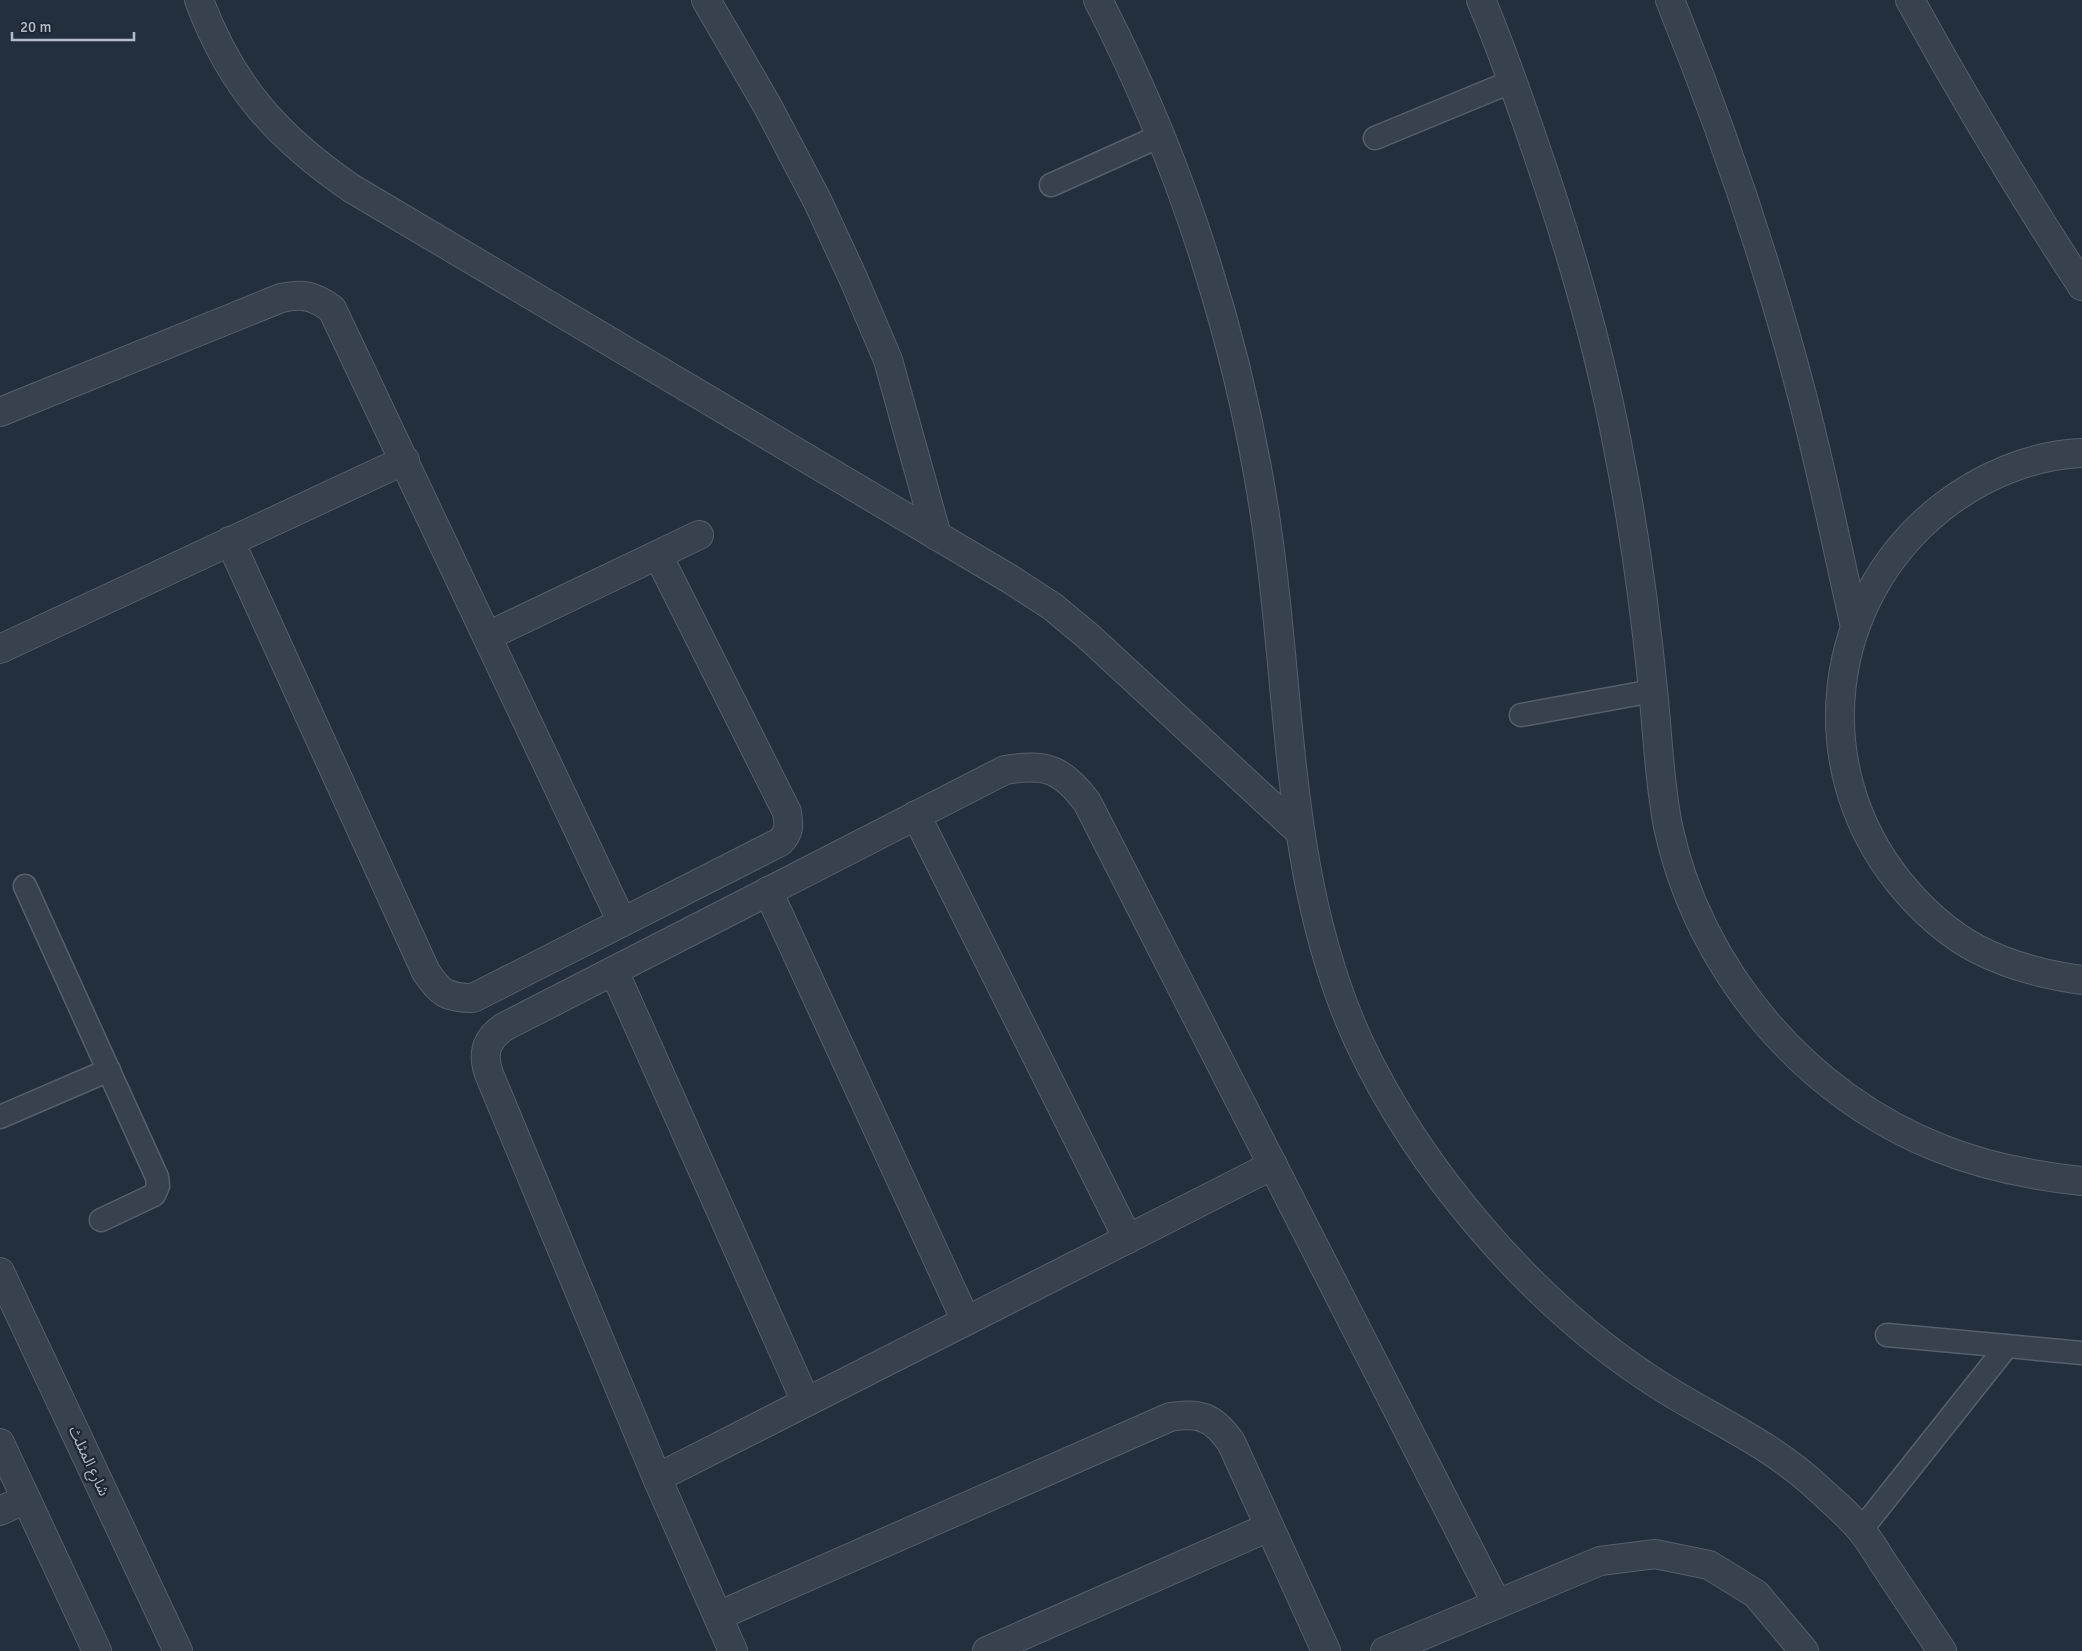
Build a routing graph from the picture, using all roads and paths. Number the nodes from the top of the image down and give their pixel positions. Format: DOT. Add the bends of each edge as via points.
graph roads {
  1 [pos="200,0"];
  2 [pos="706,0"];
  3 [pos="1098,0"];
  4 [pos="1481,0"];
  5 [pos="1670,0"];
  6 [pos="1910,0"];
  7 [pos="1513,81"];
  8 [pos="1160,136"];
  9 [pos="1375,138"];
  10 [pos="1051,185"];
  11 [pos="2082,286"];
  12 [pos="0,412"];
  13 [pos="2082,453"];
  14 [pos="405,460"];
  15 [pos="699,535"];
  16 [pos="937,536"];
  17 [pos="230,541"];
  18 [pos="658,555"];
  19 [pos="1854,626"];
  20 [pos="488,636"];
  21 [pos="0,649"];
  22 [pos="1653,691"];
  23 [pos="1521,715"];
  24 [pos="916,815"];
  25 [pos="1299,831"];
  26 [pos="25,886"];
  27 [pos="768,891"];
  28 [pos="622,922"];
  29 [pos="614,971"];
  30 [pos="2082,980"];
  31 [pos="108,1070"];
  32 [pos="0,1118"];
  33 [pos="1273,1165"];
  34 [pos="2082,1181"];
  35 [pos="101,1220"];
  36 [pos="1128,1238"];
  37 [pos="0,1272"];
  38 [pos="966,1321"];
  39 [pos="1887,1334"];
  40 [pos="2007,1346"];
  41 [pos="2082,1353"];
  42 [pos="806,1402"];
  43 [pos="0,1444"];
  44 [pos="657,1478"];
  45 [pos="26,1499"];
  46 [pos="0,1511"];
  47 [pos="1269,1527"];
  48 [pos="1861,1530"];
  49 [pos="1497,1604"];
  50 [pos="718,1616"];
  51 [pos="97,1651"];
  52 [pos="178,1651"];
  53 [pos="733,1651"];
  54 [pos="987,1651"];
  55 [pos="1326,1651"];
  56 [pos="1385,1651"];
  57 [pos="1804,1651"];
  58 [pos="1942,1651"];
  1 -- 16 [label="street" via="228,63 251,98 278,131 313,162 351,188"];
  2 -- 16 [label="street" via="767,105 854,280 888,360"];
  3 -- 8 [label="street"];
  4 -- 7 [label="street"];
  5 -- 19 [label="street" via="1748,210 1789,347 1824,486"];
  6 -- 11 [label="street" via="2015,183"];
  7 -- 9 [label="lane"];
  7 -- 22 [label="street" via="1564,230 1593,337 1618,446 1637,555"];
  8 -- 10 [label="lane"];
  8 -- 25 [label="street" via="1199,241 1226,332 1250,432 1268,534"];
  12 -- 14 [label="street" via="281,298 299,294 317,298 332,309"];
  13 -- 19 [label="street" via="2029,462 1990,477 1954,498 1922,523 1894,554 1871,589"];
  14 -- 17 [label="street"];
  14 -- 20 [label="street"];
  15 -- 18 [label="street"];
  16 -- 25 [label="street" via="1053,607"];
  17 -- 21 [label="street"];
  17 -- 28 [label="street" via="426,972 437,988 454,998 473,998"];
  18 -- 20 [label="street"];
  18 -- 28 [label="street" via="787,812 790,826 788,835 780,842"];
  19 -- 30 [label="street" via="1840,699 1842,749 1850,789 1864,828 1884,864 1910,897 1941,925 1975,948 2013,965"];
  20 -- 28 [label="street"];
  22 -- 23 [label="lane"];
  22 -- 34 [label="street" via="1667,820 1684,881 1706,931 1733,978 1765,1022 1845,1096 1891,1125 1940,1148 1992,1166"];
  24 -- 27 [label="street"];
  24 -- 33 [label="street" via="1005,770 1029,766 1052,770 1072,783 1087,802"];
  24 -- 36 [label="street"];
  25 -- 48 [label="street" via="1314,913 1359,1041 1426,1158 1467,1212 1600,1346 1778,1456 1815,1485"];
  26 -- 31 [label="lane"];
  27 -- 29 [label="street"];
  27 -- 38 [label="street"];
  29 -- 42 [label="street"];
  29 -- 44 [label="street" via="493,1035 486,1047 484,1061"];
  31 -- 32 [label="lane"];
  31 -- 35 [label="lane" via="157,1176 158,1186 146,1199"];
  33 -- 36 [label="street"];
  33 -- 49 [label="street"];
  36 -- 38 [label="street"];
  37 -- 52 [label="street, شارع المثلث"];
  38 -- 42 [label="street"];
  39 -- 40 [label="lane"];
  40 -- 41 [label="lane"];
  40 -- 48 [label="lane"];
  42 -- 44 [label="street"];
  43 -- 45 [label="street"];
  44 -- 50 [label="street"];
  45 -- 46 [label="street"];
  45 -- 51 [label="street"];
  47 -- 50 [label="street" via="1231,1442 1205,1417 1188,1414 1170,1417"];
  47 -- 54 [label="street"];
  47 -- 55 [label="street"];
  48 -- 58 [label="street"];
  49 -- 56 [label="street"];
  49 -- 57 [label="street" via="1600,1561 1655,1554 1709,1565 1756,1594"];
  50 -- 53 [label="street"];
}
